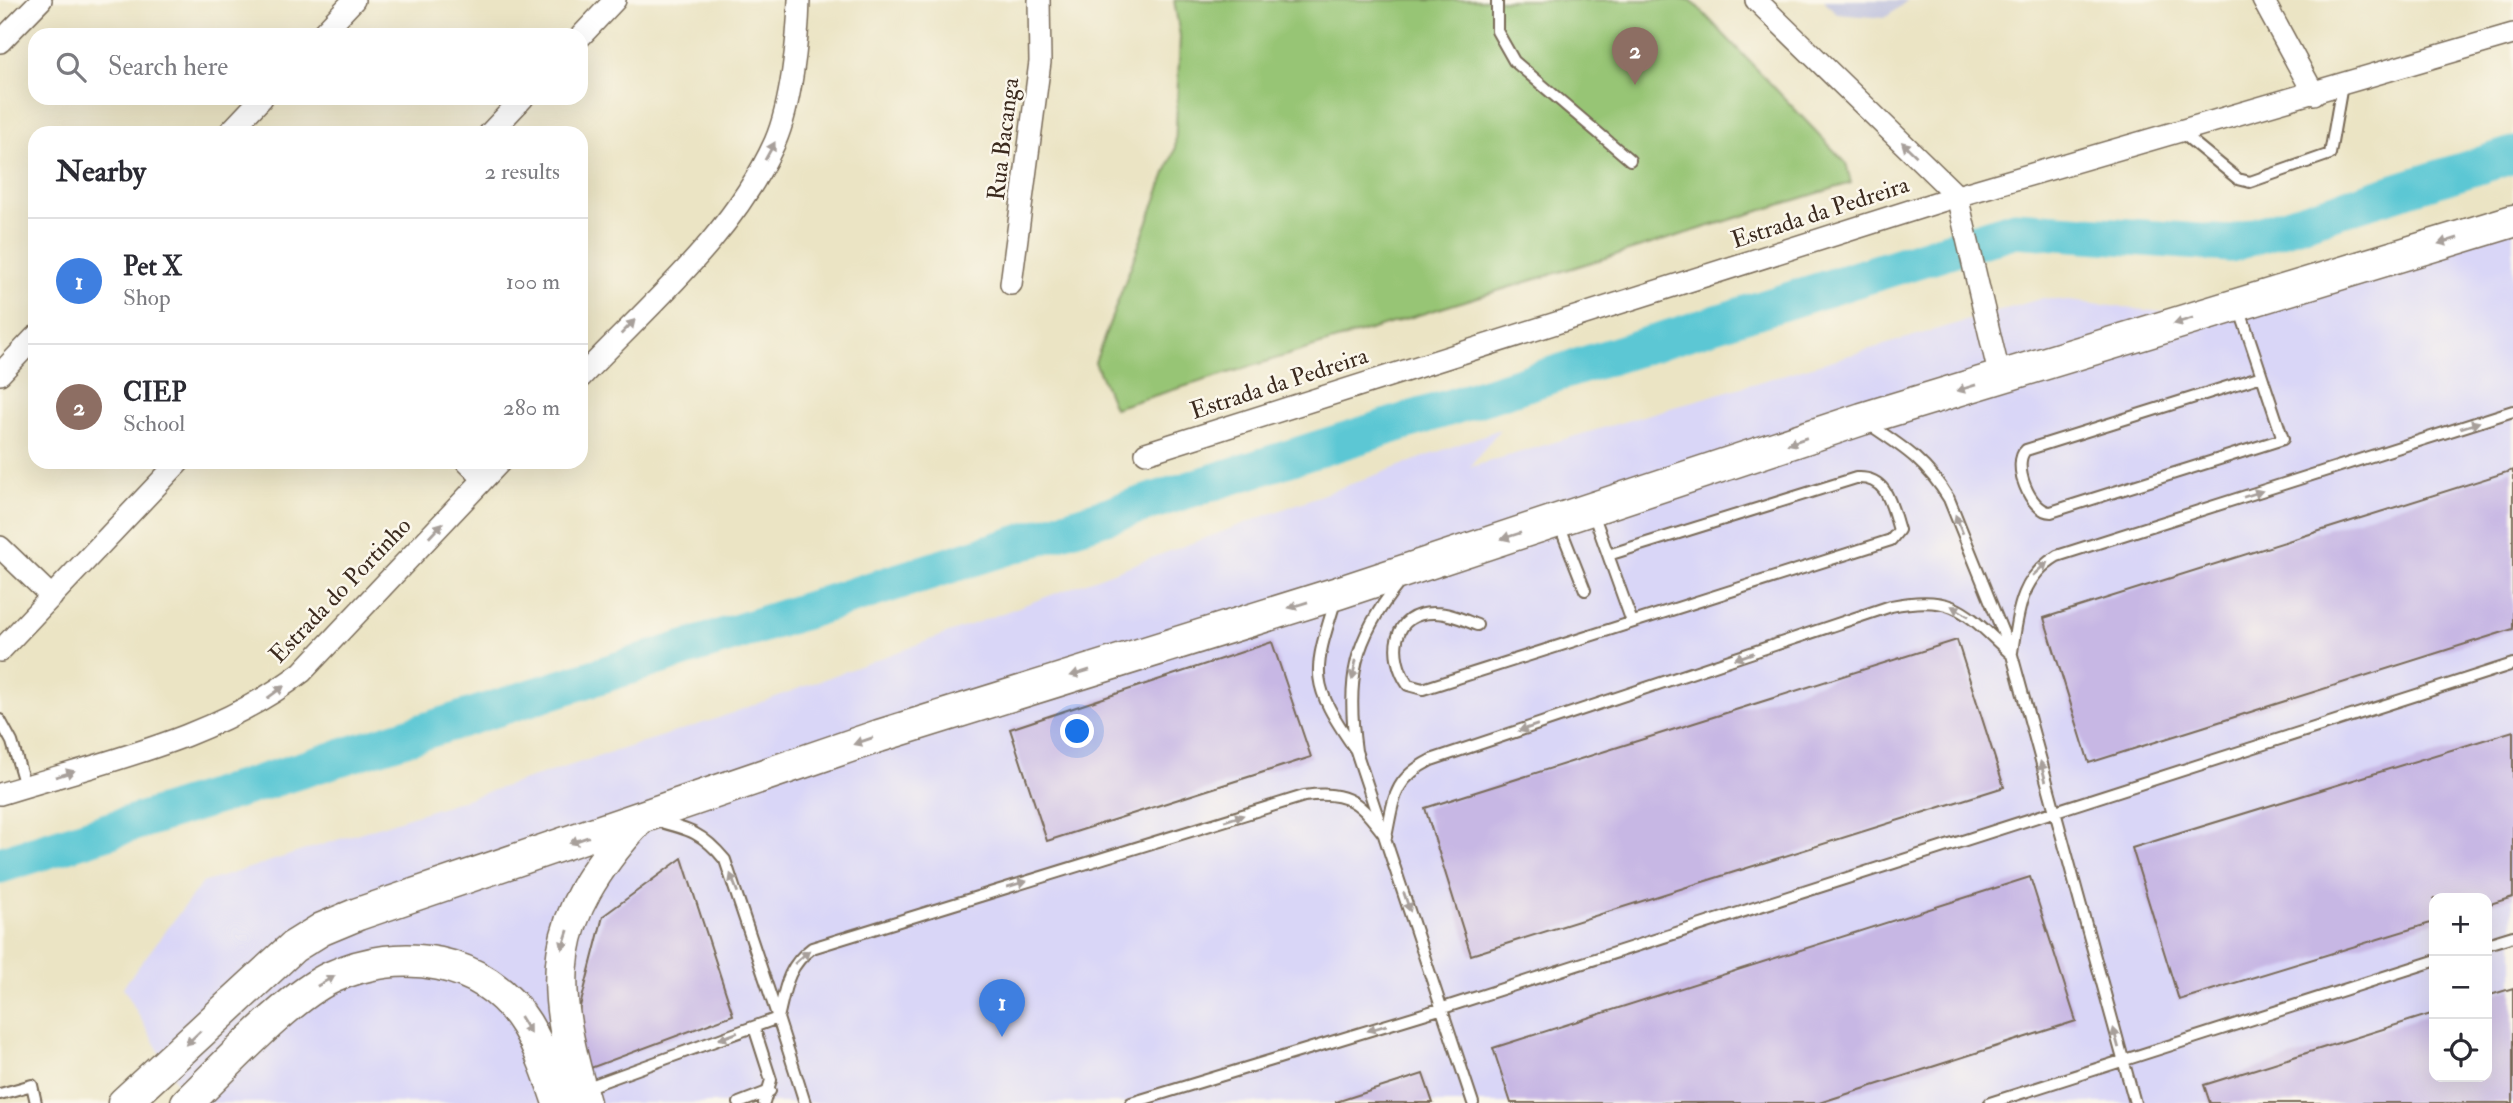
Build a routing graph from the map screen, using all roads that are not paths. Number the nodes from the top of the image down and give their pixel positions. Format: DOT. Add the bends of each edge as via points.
graph roads {
  1 [pos="41,0"];
  2 [pos="354,0"];
  3 [pos="615,0"];
  4 [pos="799,0"];
  5 [pos="1039,0"];
  6 [pos="1497,0"];
  7 [pos="1756,0"];
  8 [pos="2263,0"];
  9 [pos="328,28"];
  10 [pos="588,29"];
  11 [pos="2513,34"];
  12 [pos="0,42"];
  13 [pos="2342,86"];
  14 [pos="2314,94"];
  15 [pos="255,105"];
  16 [pos="516,105"];
  17 [pos="236,126"];
  18 [pos="497,126"];
  19 [pos="2182,133"];
  20 [pos="1630,160"];
  21 [pos="1958,196"];
  22 [pos="2513,221"];
  23 [pos="1011,284"];
  24 [pos="2238,304"];
  25 [pos="28,344"];
  26 [pos="588,370"];
  27 [pos="0,374"];
  28 [pos="2262,376"];
  29 [pos="2000,378"];
  30 [pos="2513,411"];
  31 [pos="1862,419"];
  32 [pos="1146,453"];
  33 [pos="173,469"];
  34 [pos="474,469"];
  35 [pos="493,469"];
  36 [pos="484,479"];
  37 [pos="1592,510"];
  38 [pos="1558,521"];
  39 [pos="0,547"];
  40 [pos="1608,555"];
  41 [pos="1409,569"];
  42 [pos="1585,590"];
  43 [pos="1338,593"];
  44 [pos="52,597"];
  45 [pos="1632,622"];
  46 [pos="1478,625"];
  47 [pos="0,651"];
  48 [pos="2012,655"];
  49 [pos="2513,664"];
  50 [pos="0,720"];
  51 [pos="1356,751"];
  52 [pos="25,786"];
  53 [pos="0,794"];
  54 [pos="2054,811"];
  55 [pos="640,819"];
  56 [pos="1386,838"];
  57 [pos="2513,936"];
  58 [pos="2492,942"];
  59 [pos="2429,963"];
  60 [pos="1443,1008"];
  61 [pos="778,1018"];
  62 [pos="754,1027"];
  63 [pos="2122,1061"];
  64 [pos="770,1091"];
  65 [pos="0,1094"];
  66 [pos="565,1099"];
  67 [pos="36,1103"];
  68 [pos="124,1103"];
  69 [pos="187,1103"];
  70 [pos="739,1103"];
  71 [pos="764,1103"];
  72 [pos="806,1103"];
  73 [pos="1131,1103"];
  74 [pos="1473,1103"];
  75 [pos="1990,1103"];
  76 [pos="2135,1103"];
  1 -- 12 [label="street"];
  2 -- 9 [label="street"];
  3 -- 10 [label="street"];
  26 -- 4 [label="street, one-way" via="742,202 776,140 798,49"];
  5 -- 23 [label="street, Rua Bacanga" via="1040,62"];
  6 -- 20 [label="lane" via="1497,31 1514,61"];
  21 -- 7 [label="street, one-way"];
  8 -- 14 [label="street"];
  11 -- 13 [label="street, Estrada da Pedreira"];
  13 -- 14 [label="street, Estrada da Pedreira"];
  13 -- 19 [label="lane" via="2330,154 2250,183 2238,179"];
  14 -- 19 [label="street, Estrada da Pedreira"];
  15 -- 17 [label="street"];
  16 -- 18 [label="street"];
  19 -- 21 [label="street, Estrada da Pedreira"];
  21 -- 29 [label="street"];
  21 -- 32 [label="street, Estrada da Pedreira"];
  22 -- 24 [label="street, one-way"];
  24 -- 28 [label="lane"];
  24 -- 29 [label="street, one-way"];
  25 -- 27 [label="street"];
  28 -- 28 [label="lane" via="2026,450 2018,463 2030,496 2040,509 2051,512 2283,439"];
  29 -- 31 [label="street, one-way"];
  48 -- 30 [label="lane, one-way" via="2029,580 2041,565 2057,556"];
  31 -- 37 [label="street, one-way"];
  48 -- 31 [label="lane, one-way" via="1949,499 1936,478 1920,458"];
  33 -- 44 [label="street"];
  34 -- 36 [label="street"];
  35 -- 36 [label="street, Estrada do Portinho"];
  52 -- 36 [label="street, Estrada do Portinho, one-way" via="183,736 270,697 302,672"];
  37 -- 38 [label="street"];
  37 -- 40 [label="lane"];
  38 -- 41 [label="street, one-way"];
  38 -- 42 [label="lane"];
  39 -- 44 [label="street"];
  40 -- 45 [label="lane"];
  40 -- 45 [label="lane" via="1856,478 1876,480 1888,494 1899,530 1891,540"];
  41 -- 43 [label="street"];
  41 -- 51 [label="lane, one-way" via="1378,609 1359,644 1351,680"];
  43 -- 51 [label="lane" via="1318,671 1321,693"];
  43 -- 55 [label="street, one-way" via="879,736"];
  44 -- 47 [label="street"];
  45 -- 46 [label="lane" via="1423,688 1408,685 1394,651 1407,623 1417,616 1438,613"];
  54 -- 48 [label="lane, one-way"];
  48 -- 56 [label="lane, one-way" via="1959,608 1936,601 1891,606 1431,760 1410,771 1400,785"];
  49 -- 54 [label="lane"];
  50 -- 52 [label="lane"];
  51 -- 56 [label="lane"];
  52 -- 53 [label="street, Estrada do Portinho"];
  54 -- 60 [label="lane"];
  63 -- 54 [label="lane, one-way"];
  61 -- 55 [label="lane, one-way" via="725,860 709,840 690,829"];
  55 -- 66 [label="street, one-way" via="598,869 562,947"];
  55 -- 68 [label="street, one-way" via="322,929 293,947"];
  56 -- 60 [label="lane, one-way"];
  61 -- 56 [label="lane, one-way" via="789,972 812,948 1304,796 1327,793 1348,797 1363,808"];
  57 -- 58 [label="lane"];
  59 -- 63 [label="lane"];
  60 -- 73 [label="lane, one-way"];
  60 -- 74 [label="lane"];
  61 -- 62 [label="lane"];
  61 -- 72 [label="lane"];
  62 -- 64 [label="lane" via="771,1080"];
  62 -- 66 [label="lane, one-way"];
  63 -- 75 [label="lane"];
  63 -- 76 [label="lane"];
  64 -- 70 [label="lane"];
  64 -- 71 [label="lane"];
  65 -- 67 [label="lane" via="32,1085"];
  69 -- 66 [label="street, one-way" via="272,1023 331,977 410,958 448,964 485,981 508,1000 526,1024"];
}
